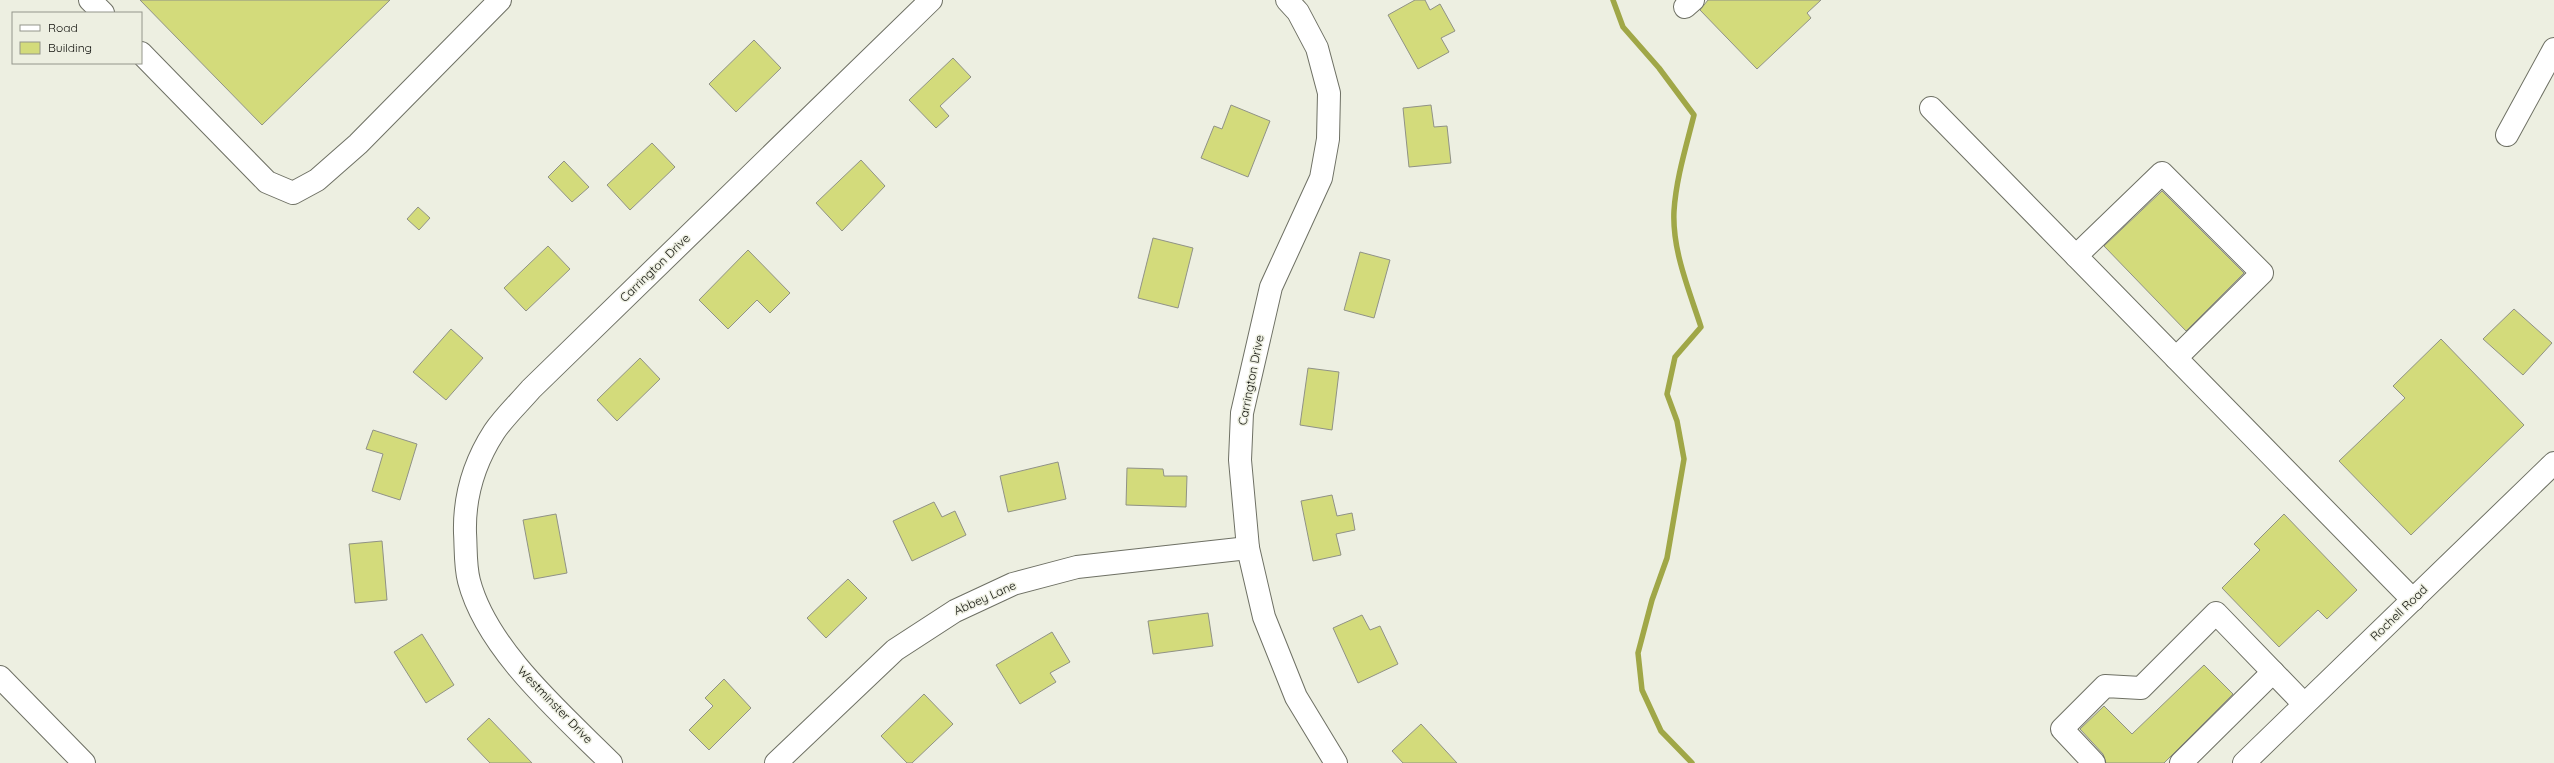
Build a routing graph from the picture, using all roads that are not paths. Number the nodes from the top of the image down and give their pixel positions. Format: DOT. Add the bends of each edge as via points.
graph roads {
  1 [pos="90,0"];
  2 [pos="500,0"];
  3 [pos="931,0"];
  4 [pos="1287,0"];
  5 [pos="102,12"];
  6 [pos="2554,50"];
  7 [pos="142,54"];
  8 [pos="1931,108"];
  9 [pos="2507,135"];
  10 [pos="2076,256"];
  11 [pos="2176,358"];
  12 [pos="2554,464"];
  13 [pos="1248,548"];
  14 [pos="469,581"];
  15 [pos="2413,600"];
  16 [pos="2274,672"];
  17 [pos="0,677"];
  18 [pos="2304,704"];
  19 [pos="84,763"];
  20 [pos="612,763"];
  21 [pos="776,763"];
  22 [pos="1336,763"];
  23 [pos="2094,763"];
  24 [pos="2181,763"];
  25 [pos="2244,763"];
  1 -- 5 [label="street"];
  2 -- 7 [label="street" via="358,144 317,180 293,193 267,182"];
  3 -- 14 [label="street, Carrington Drive" via="531,388 494,432 473,473 465,511"];
  4 -- 13 [label="street, Carrington Drive" via="1298,12 1317,48 1328,93 1328,139 1321,178 1271,287 1246,391 1242,413 1240,460"];
  6 -- 9 [label="street"];
  8 -- 10 [label="street"];
  10 -- 11 [label="street"];
  10 -- 11 [label="street" via="2162,173 2262,273"];
  11 -- 15 [label="street"];
  12 -- 15 [label="street, Rochell Road"];
  13 -- 21 [label="street, Abbey Lane" via="1077,567 1013,584 955,611 895,650"];
  13 -- 22 [label="street, Carrington Drive" via="1264,617 1296,697"];
  14 -- 20 [label="street, Westminster Drive" via="483,615 516,665 547,700"];
  15 -- 18 [label="street, Rochell Road"];
  16 -- 18 [label="street"];
  16 -- 23 [label="street" via="2216,613 2141,688 2105,686 2062,729"];
  16 -- 24 [label="street"];
  17 -- 19 [label="street"];
  18 -- 25 [label="street, Rochell Road"];
}
